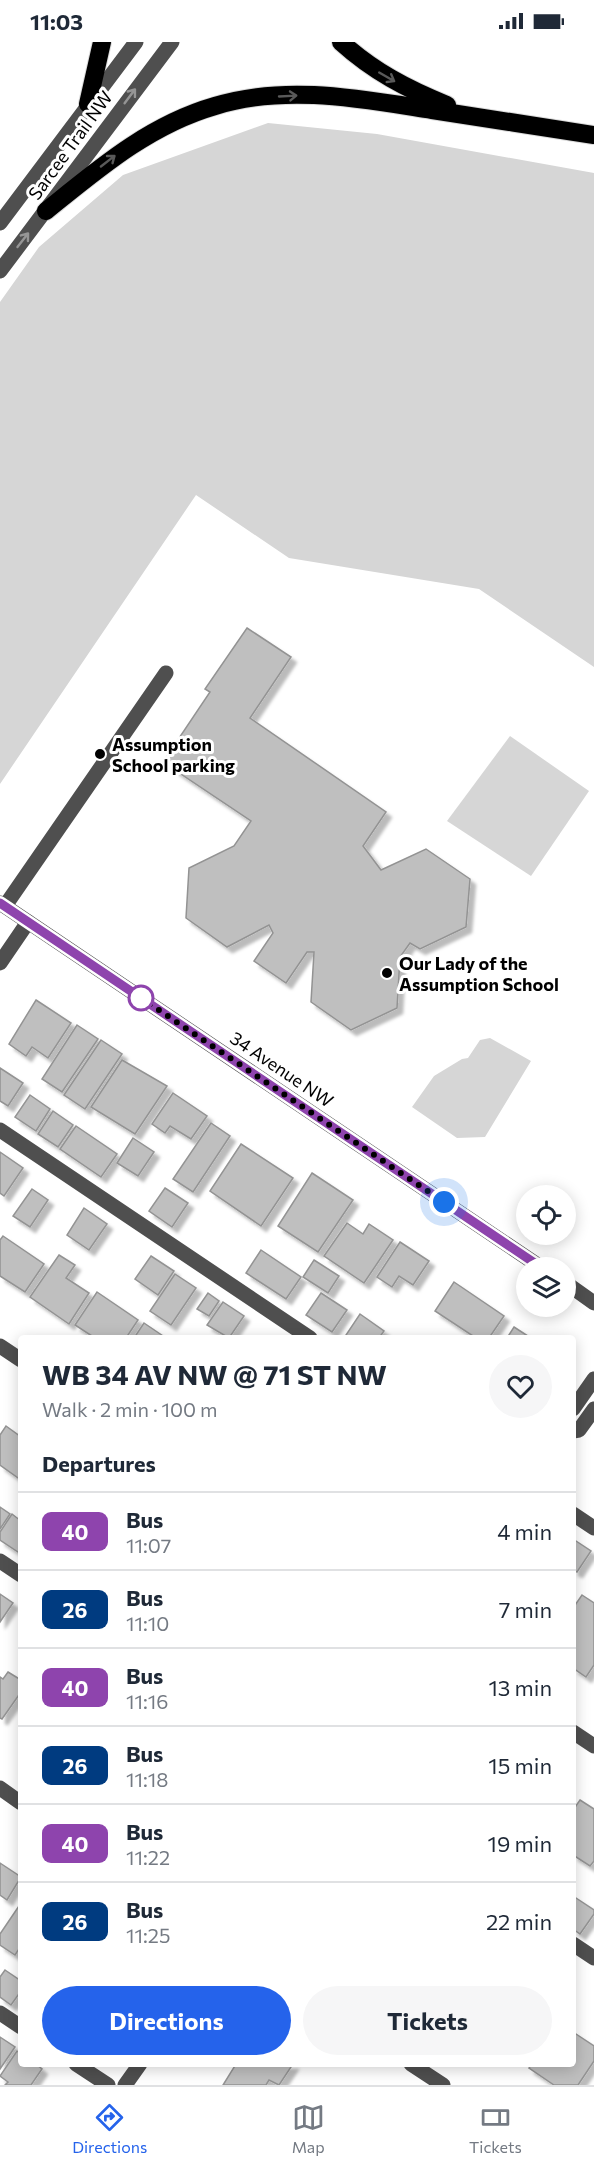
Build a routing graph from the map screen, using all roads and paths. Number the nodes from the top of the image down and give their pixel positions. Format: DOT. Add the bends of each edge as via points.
graph roads {
  1 [pos="102,42"];
  2 [pos="136,42"];
  3 [pos="172,42"];
  4 [pos="341,42"];
  5 [pos="88,104"];
  6 [pos="568,131"];
  7 [pos="594,135"];
  8 [pos="46,211"];
  9 [pos="0,223"];
  10 [pos="0,271"];
  11 [pos="166,673"];
  12 [pos="3,905"];
  13 [pos="28,922"];
  14 [pos="0,963"];
  15 [pos="0,1130"];
  16 [pos="526,1257"];
  17 [pos="576,1290"];
  18 [pos="594,1303"];
  19 [pos="306,1335"];
  20 [pos="0,1346"];
  21 [pos="18,1358"];
  22 [pos="594,1379"];
  23 [pos="576,1405"];
  24 [pos="594,1409"];
  25 [pos="576,1430"];
  26 [pos="576,1516"];
  27 [pos="594,1528"];
  28 [pos="0,1561"];
  29 [pos="18,1573"];
  30 [pos="576,1734"];
  31 [pos="594,1746"];
  32 [pos="0,1788"];
  33 [pos="18,1801"];
  34 [pos="576,1946"];
  35 [pos="594,1958"];
  36 [pos="0,2013"];
  37 [pos="18,2025"];
  38 [pos="81,2067"];
  39 [pos="138,2067"];
  40 [pos="416,2067"];
  41 [pos="108,2085"];
  42 [pos="125,2085"];
  43 [pos="443,2085"];
  1 -- 5 [label="highway"];
  2 -- 5 [label="street, Sarcee Trail NW"];
  8 -- 3 [label="street, Sarcee Trail NW, one-way"];
  4 -- 6 [label="highway, one-way" via="388,79 453,107"];
  5 -- 9 [label="street, Sarcee Trail NW"];
  6 -- 7 [label="highway"];
  8 -- 6 [label="highway, one-way" via="114,156 147,135 182,118 242,99 333,94"];
  10 -- 8 [label="street, Sarcee Trail NW, one-way"];
  11 -- 12 [label="street"];
  12 -- 13 [label="street, 34 Avenue NW"];
  13 -- 14 [label="street"];
  13 -- 16 [label="street, 34 Avenue NW"];
  15 -- 19 [label="street"];
  17 -- 18 [label="street"];
  20 -- 21 [label="street"];
  22 -- 23 [label="street"];
  24 -- 25 [label="street"];
  26 -- 27 [label="street"];
  28 -- 29 [label="street"];
  30 -- 31 [label="street"];
  32 -- 33 [label="street"];
  34 -- 35 [label="street"];
  36 -- 37 [label="street"];
  38 -- 41 [label="street"];
  39 -- 42 [label="street"];
  40 -- 43 [label="street"];
}
